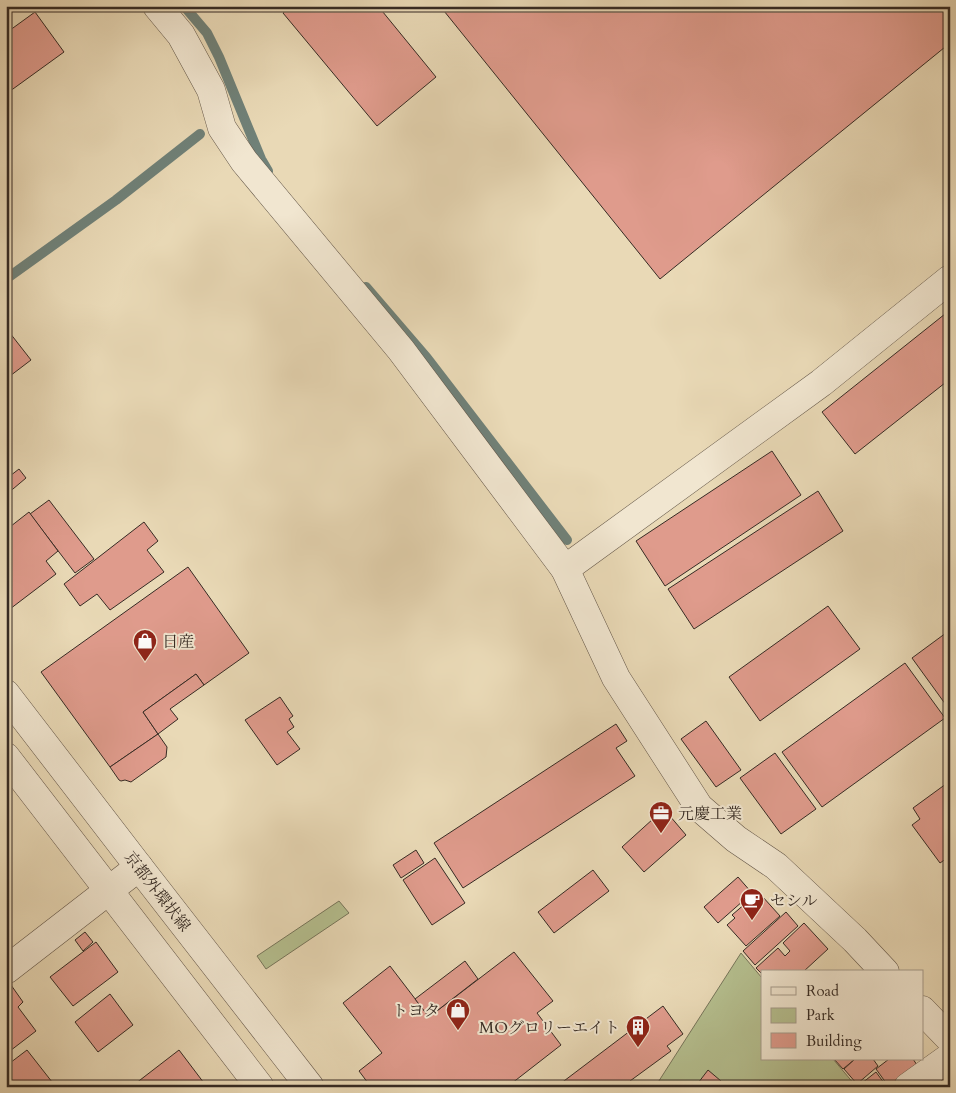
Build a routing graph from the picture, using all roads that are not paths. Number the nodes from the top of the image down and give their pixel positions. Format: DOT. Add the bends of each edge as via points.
graph roads {
  1 [pos="157,6"];
  2 [pos="950,278"];
  3 [pos="565,570"];
  4 [pos="6,694"];
  5 [pos="6,757"];
  6 [pos="139,867"];
  7 [pos="108,890"];
  8 [pos="6,970"];
  9 [pos="884,970"];
  10 [pos="924,1012"];
  11 [pos="950,1039"];
  12 [pos="950,1057"];
  13 [pos="260,1087"];
  14 [pos="310,1087"];
  15 [pos="908,1087"];
  1 -- 3 [label="street" via="181,35 212,90 222,128 244,161 401,350"];
  2 -- 3 [label="street" via="821,383"];
  3 -- 9 [label="street" via="616,678 699,807 736,839 776,866"];
  4 -- 6 [label="street, 京都外環状線"];
  5 -- 7 [label="street"];
  6 -- 7 [label="street"];
  6 -- 14 [label="street, 京都外環状線"];
  7 -- 8 [label="street"];
  7 -- 13 [label="street"];
  10 -- 11 [label="street"];
  12 -- 15 [label="street"];
}
